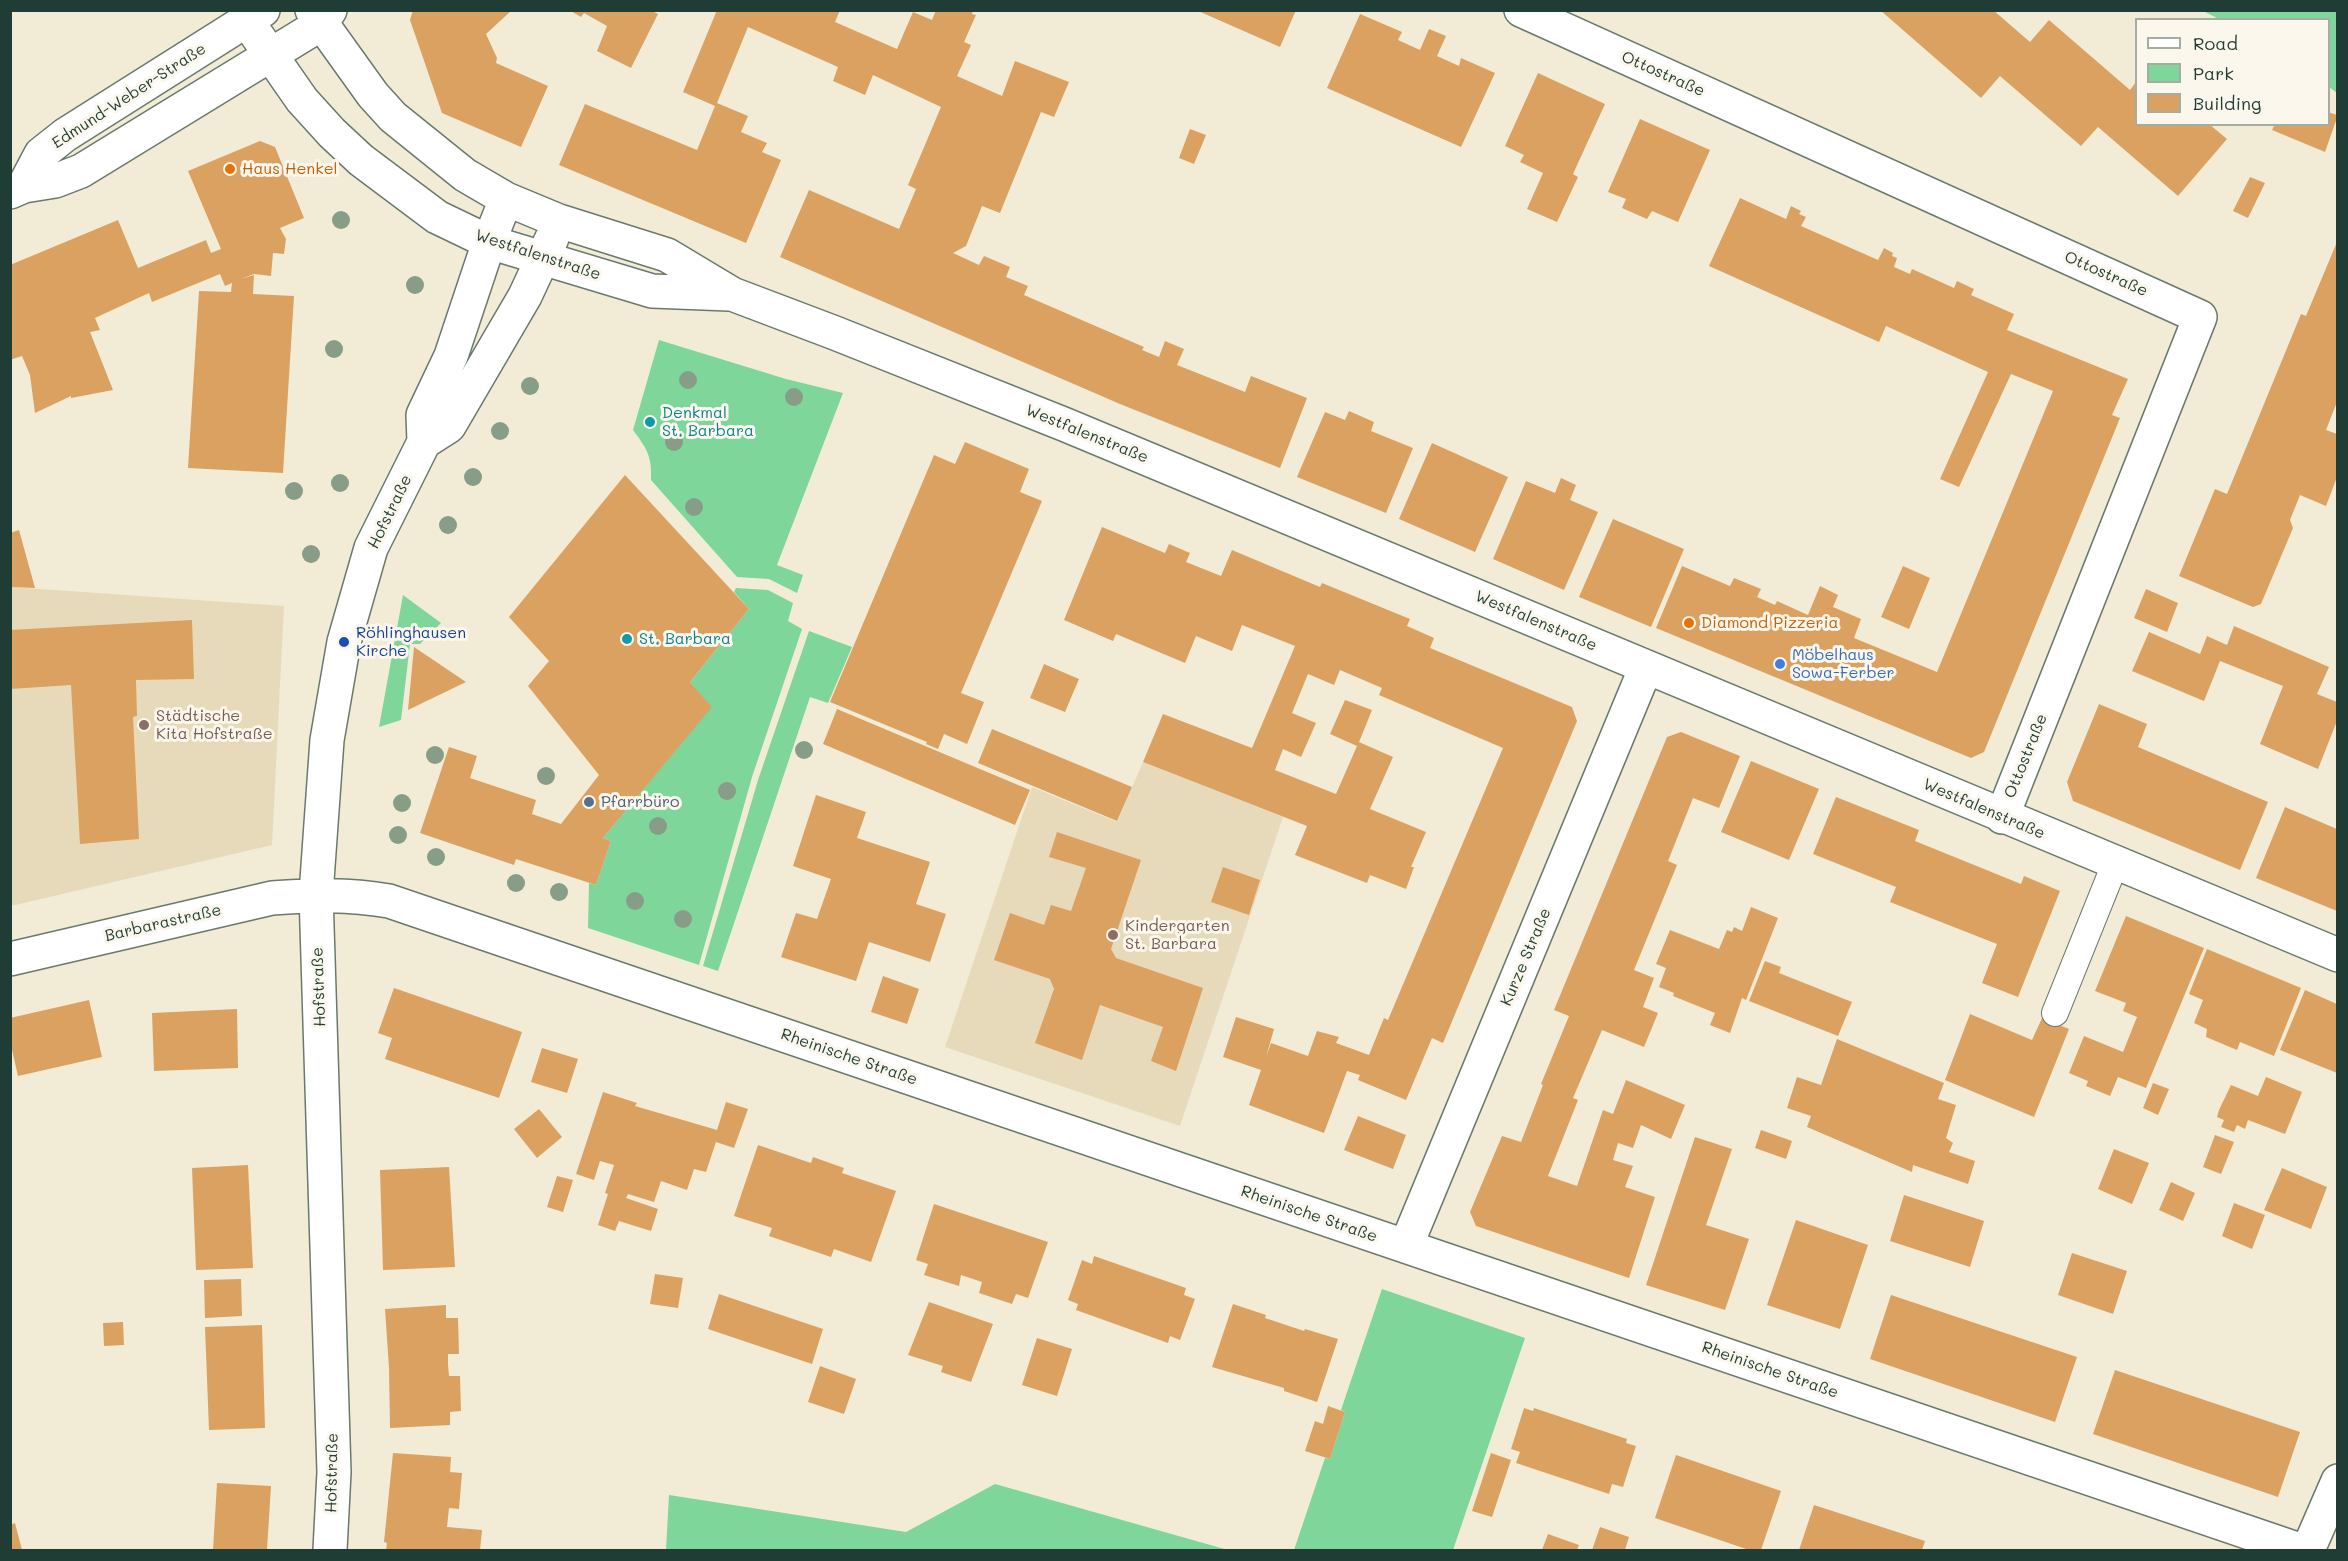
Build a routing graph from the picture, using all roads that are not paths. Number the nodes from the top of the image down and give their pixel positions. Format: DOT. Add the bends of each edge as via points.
graph roads {
  1 [pos="1521,10"];
  2 [pos="321,15"];
  3 [pos="256,16"];
  4 [pos="270,55"];
  5 [pos="17,189"];
  6 [pos="506,199"];
  7 [pos="559,220"];
  8 [pos="489,242"];
  9 [pos="544,257"];
  10 [pos="732,294"];
  11 [pos="424,442"];
  12 [pos="1646,668"];
  13 [pos="2002,817"];
  14 [pos="2115,864"];
  15 [pos="316,894"];
  16 [pos="2337,955"];
  17 [pos="10,959"];
  18 [pos="2055,1013"];
  19 [pos="1406,1246"];
  20 [pos="2337,1481"];
  21 [pos="330,1551"];
  22 [pos="2300,1551"];
  23 [pos="2308,1551"];
  1 -- 13 [label="street, Ottostraße" via="2200,317"];
  2 -- 4 [label="street, Edmund-Weber-Straße"];
  2 -- 6 [label="street, Westfalenstraße" via="373,95 393,117 465,176"];
  3 -- 4 [label="street, Edmund-Weber-Straße"];
  3 -- 5 [label="street, Edmund-Weber-Straße" via="65,135 41,154"];
  4 -- 5 [label="street, Edmund-Weber-Straße" via="81,171 55,182"];
  4 -- 8 [label="street, Westfalenstraße" via="302,100 361,160 437,218"];
  6 -- 7 [label="street, Westfalenstraße"];
  6 -- 8 [label="street, Hofstraße"];
  7 -- 9 [label="street"];
  7 -- 10 [label="street, Westfalenstraße" via="667,255"];
  8 -- 9 [label="street, Westfalenstraße"];
  8 -- 11 [label="street, Hofstraße" via="451,356 423,416"];
  9 -- 10 [label="street, Westfalenstraße" via="652,291"];
  9 -- 11 [label="street" via="504,335 449,426"];
  10 -- 12 [label="street, Westfalenstraße" via="1066,425"];
  11 -- 15 [label="street, Hofstraße" via="371,548 344,642 327,740"];
  12 -- 13 [label="street, Westfalenstraße"];
  12 -- 19 [label="street, Kurze Straße"];
  13 -- 14 [label="street, Westfalenstraße"];
  14 -- 16 [label="street, Westfalenstraße"];
  14 -- 18 [label="lane"];
  15 -- 17 [label="street, Barbarastraße" via="272,898"];
  15 -- 19 [label="street, Rheinische Straße" via="389,901"];
  15 -- 21 [label="street, Hofstraße" via="334,1472"];
  19 -- 22 [label="street, Rheinische Straße"];
  20 -- 23 [label="street"];
}
